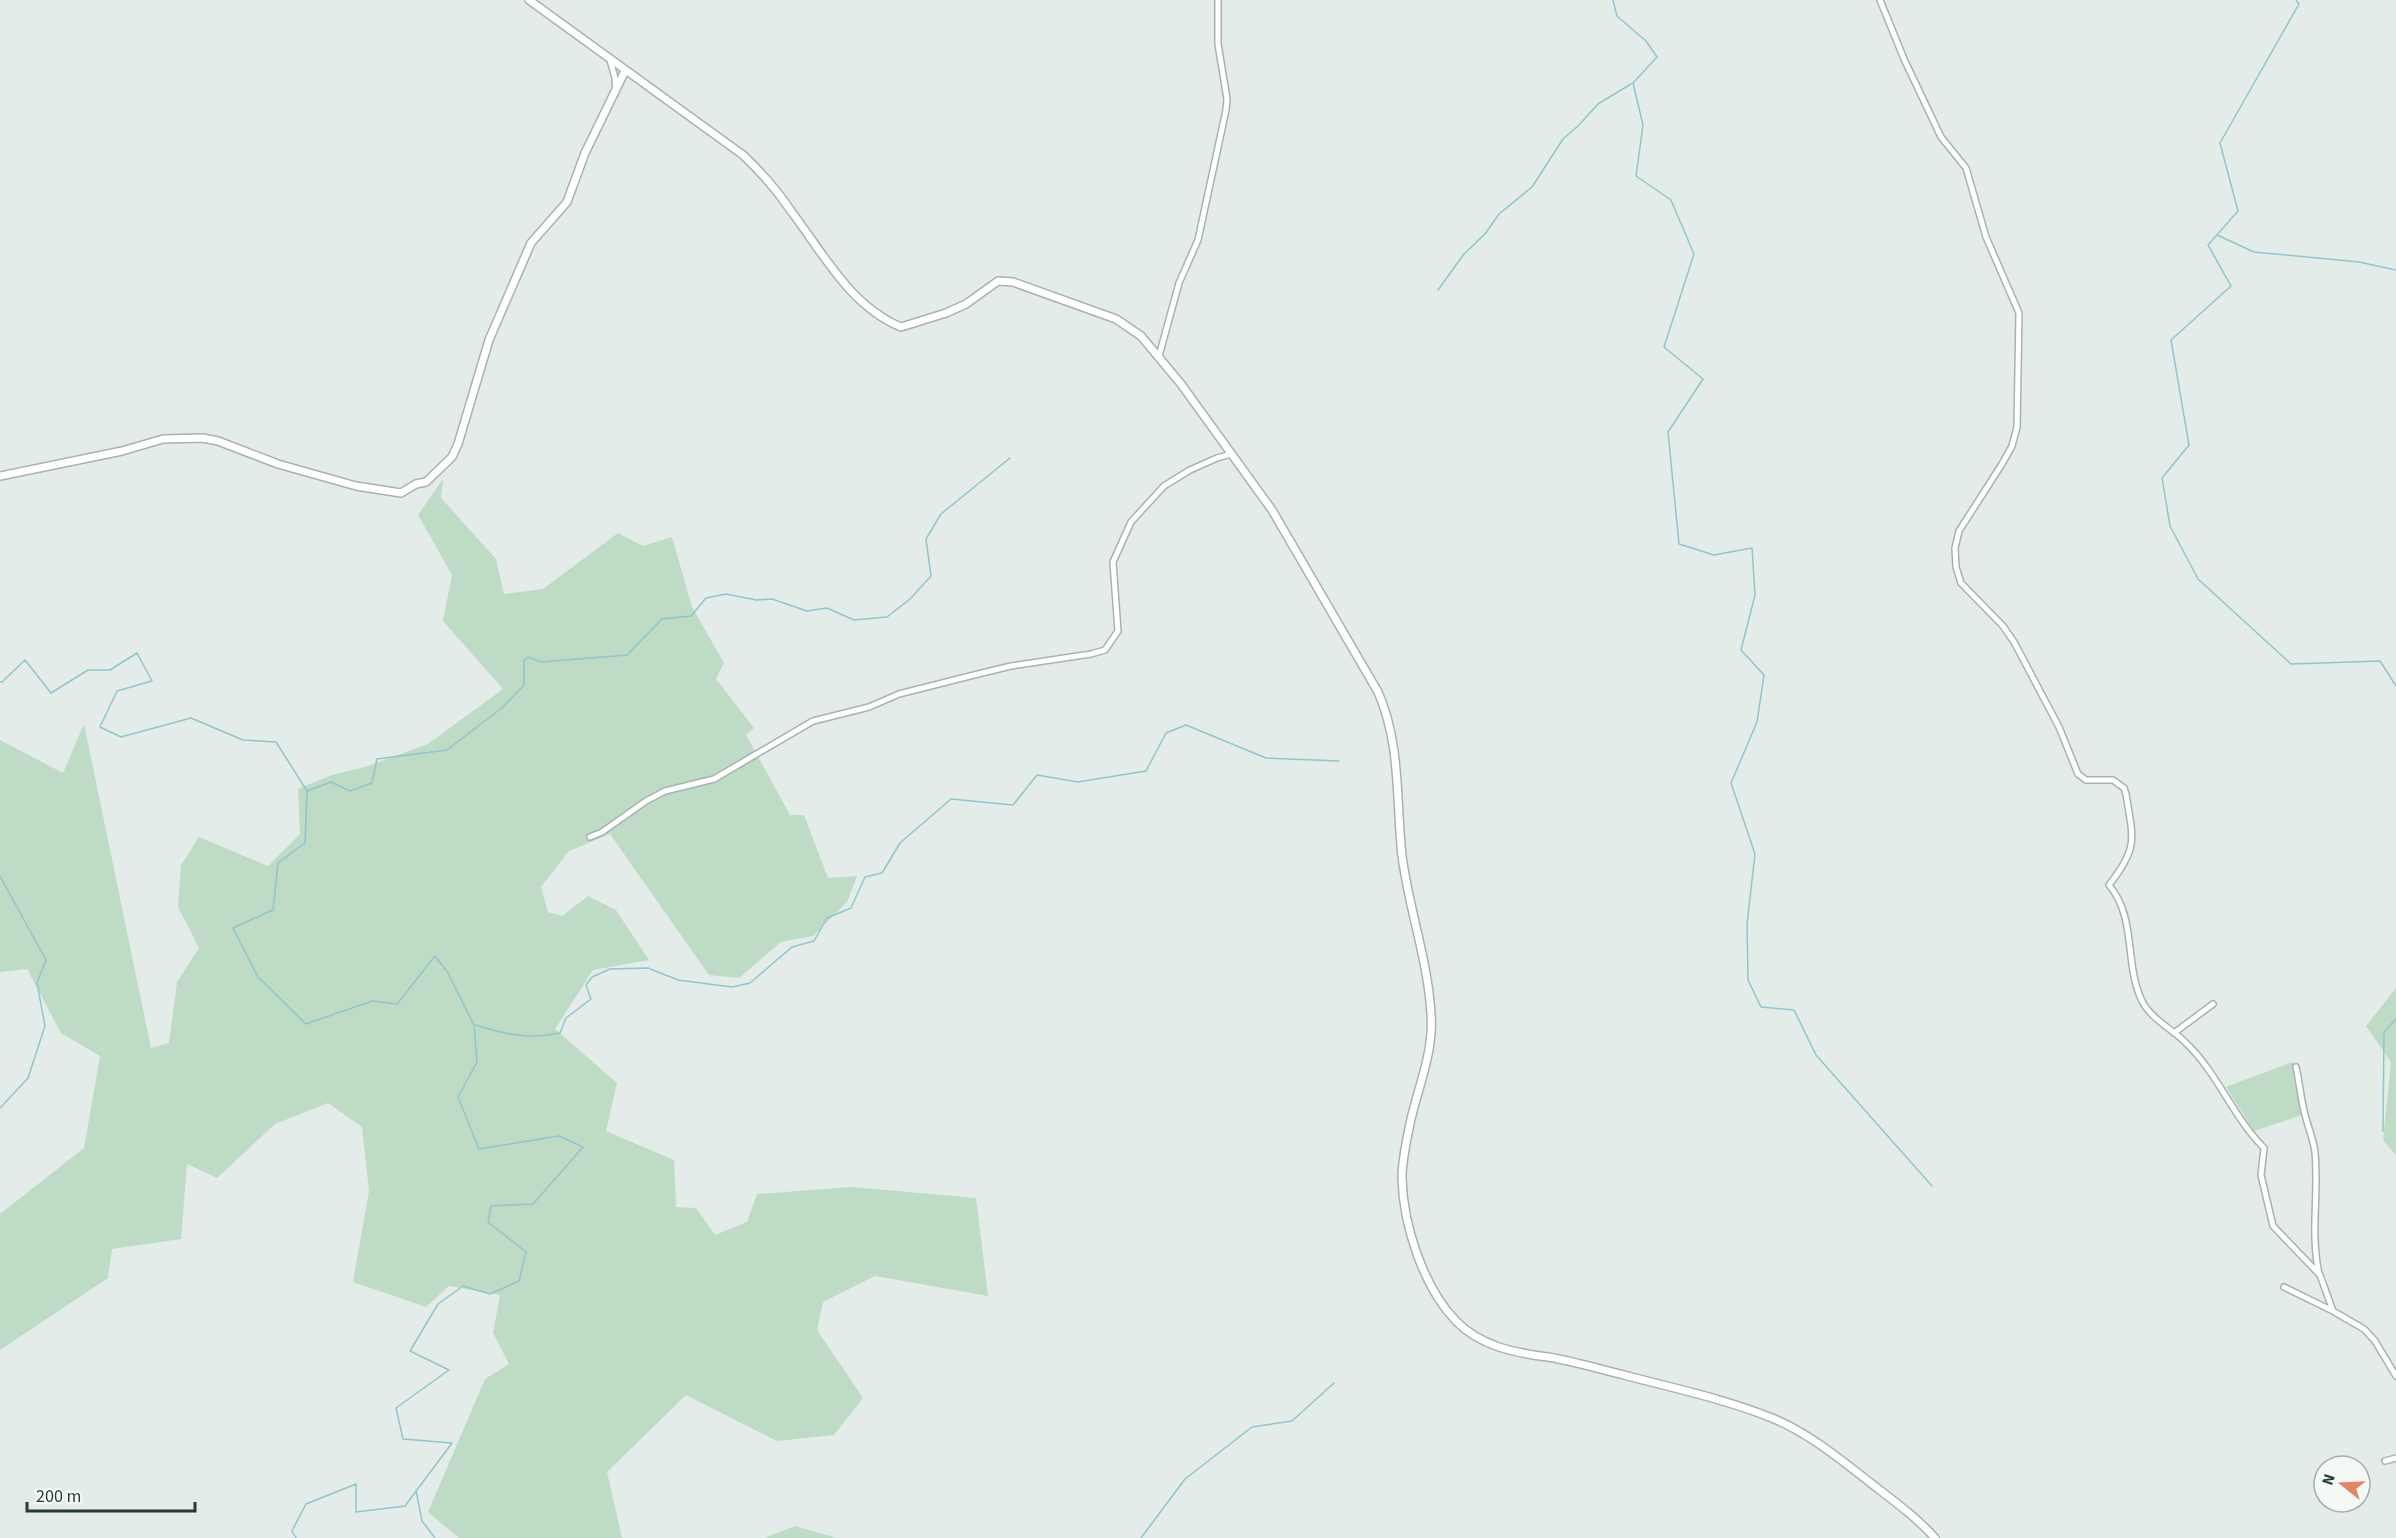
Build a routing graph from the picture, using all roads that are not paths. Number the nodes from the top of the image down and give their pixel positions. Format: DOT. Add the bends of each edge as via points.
graph roads {
  1 [pos="529,0"];
  2 [pos="1218,0"];
  3 [pos="1880,0"];
  4 [pos="610,60"];
  5 [pos="625,71"];
  6 [pos="616,92"];
  7 [pos="1159,356"];
  8 [pos="1231,454"];
  9 [pos="0,476"];
  10 [pos="590,837"];
  11 [pos="2212,1004"];
  12 [pos="2174,1032"];
  13 [pos="2296,1066"];
  14 [pos="2320,1275"];
  15 [pos="2284,1287"];
  16 [pos="2333,1311"];
  17 [pos="2396,1376"];
  18 [pos="2396,1458"];
  19 [pos="2385,1461"];
  20 [pos="1935,1538"];
  1 -- 4 [label="street"];
  2 -- 7 [label="street" via="1218,44 1226,110 1198,240 1179,283"];
  3 -- 12 [label="street" via="1941,137 1966,168 1986,237 2019,313 2017,427 2002,464 1959,531 1954,548 1956,567 1961,583 2014,642 2059,727 2078,774 2086,780 2113,780 2124,788 2133,845 2109,885 2120,898 2133,976 2143,1004"];
  4 -- 5 [label="street"];
  4 -- 6 [label="street"];
  5 -- 6 [label="street"];
  5 -- 7 [label="street" via="743,155 778,192 845,285 892,324 901,327 946,313 998,281 1013,282 1122,322"];
  6 -- 9 [label="street" via="585,153 567,202 531,243 486,349 455,451 426,482 401,493 356,486 203,438 163,439"];
  7 -- 8 [label="street"];
  8 -- 10 [label="street" via="1190,470 1164,486 1131,522 1113,568 1118,631 1105,650 974,675 813,721 714,779 665,791"];
  8 -- 20 [label="street" via="1272,510 1386,710 1393,742 1402,856 1432,1016 1402,1179 1413,1243 1438,1299 1472,1333 1509,1351 1622,1375 1776,1420 1846,1463"];
  11 -- 12 [label="street"];
  12 -- 14 [label="street" via="2206,1063 2248,1132 2264,1148 2261,1174 2273,1226"];
  13 -- 14 [label="street" via="2315,1152 2314,1241"];
  14 -- 16 [label="street"];
  15 -- 16 [label="street"];
  16 -- 17 [label="street" via="2364,1329"];
  18 -- 19 [label="street"];
}
